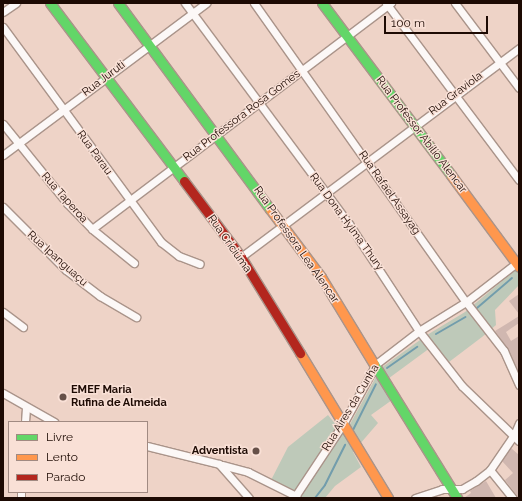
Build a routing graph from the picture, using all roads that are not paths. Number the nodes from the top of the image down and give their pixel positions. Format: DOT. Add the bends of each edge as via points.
graph roads {
  1 [pos="16,3"];
  2 [pos="50,3"];
  3 [pos="118,3"];
  4 [pos="185,3"];
  5 [pos="206,3"];
  6 [pos="254,3"];
  7 [pos="322,3"];
  8 [pos="455,3"];
  9 [pos="389,4"];
  10 [pos="3,12"];
  11 [pos="192,13"];
  12 [pos="3,27"];
  13 [pos="347,36"];
  14 [pos="149,45"];
  15 [pos="519,48"];
  16 [pos="498,63"];
  17 [pos="303,71"];
  18 [pos="106,79"];
  19 [pos="519,88"];
  20 [pos="456,95"];
  21 [pos="260,104"];
  22 [pos="63,110"];
  23 [pos="3,124"];
  24 [pos="415,125"];
  25 [pos="217,136"];
  26 [pos="18,144"];
  27 [pos="3,155"];
  28 [pos="368,162"];
  29 [pos="173,167"];
  30 [pos="519,180"];
  31 [pos="325,192"];
  32 [pos="128,200"];
  33 [pos="3,207"];
  34 [pos="283,224"];
  35 [pos="92,229"];
  36 [pos="240,256"];
  37 [pos="134,263"];
  38 [pos="200,264"];
  39 [pos="518,264"];
  40 [pos="466,302"];
  41 [pos="3,312"];
  42 [pos="136,317"];
  43 [pos="23,327"];
  44 [pos="419,331"];
  45 [pos="376,364"];
  46 [pos="519,386"];
  47 [pos="3,393"];
  48 [pos="26,407"];
  49 [pos="25,421"];
  50 [pos="52,421"];
  51 [pos="519,423"];
  52 [pos="343,424"];
  53 [pos="516,438"];
  54 [pos="148,446"];
  55 [pos="219,464"];
  56 [pos="490,470"];
  57 [pos="455,494"];
  58 [pos="295,497"];
  59 [pos="249,498"];
  60 [pos="388,498"];
  61 [pos="415,498"];
  62 [pos="513,498"];
  1 -- 10 [label="street"];
  2 -- 18 [label="street, Rua Criciúma"];
  3 -- 14 [label="street, Rua Professora Lea Alencar"];
  4 -- 11 [label="street, Rua Dona Hylma Thury"];
  5 -- 11 [label="street, Rua Juruti"];
  6 -- 17 [label="street, Rua Rafael Assayag"];
  7 -- 13 [label="street, Rua Professor Abílio Alencar"];
  8 -- 16 [label="street"];
  9 -- 13 [label="street, Rua Professora Rosa Gomes"];
  9 -- 20 [label="street"];
  11 -- 14 [label="street, Rua Juruti"];
  11 -- 21 [label="street, Rua Dona Hylma Thury"];
  12 -- 22 [label="street, Rua Parau"];
  13 -- 17 [label="street, Rua Professora Rosa Gomes"];
  13 -- 24 [label="street, Rua Professor Abílio Alencar"];
  14 -- 18 [label="street, Rua Juruti"];
  14 -- 25 [label="street, Rua Professora Lea Alencar"];
  15 -- 16 [label="street, Rua Graviola"];
  16 -- 19 [label="street"];
  16 -- 20 [label="street, Rua Graviola"];
  17 -- 21 [label="street, Rua Professora Rosa Gomes"];
  17 -- 28 [label="street, Rua Rafael Assayag"];
  18 -- 22 [label="street, Rua Juruti"];
  18 -- 29 [label="street, Rua Criciúma"];
  20 -- 24 [label="street, Rua Graviola"];
  20 -- 30 [label="street"];
  21 -- 25 [label="street, Rua Professora Rosa Gomes"];
  21 -- 31 [label="street, Rua Dona Hylma Thury"];
  22 -- 26 [label="street, Rua Juruti"];
  22 -- 32 [label="street, Rua Parau"];
  23 -- 26 [label="street, Rua Taperoa"];
  24 -- 28 [label="street, Rua Graviola"];
  24 -- 39 [label="street, Rua Professor Abílio Alencar"];
  25 -- 29 [label="street, Rua Professora Rosa Gomes"];
  25 -- 34 [label="street, Rua Professora Lea Alencar"];
  26 -- 27 [label="street, Rua Juruti"];
  26 -- 35 [label="street, Rua Taperoa"];
  28 -- 31 [label="street, Rua Graviola"];
  28 -- 40 [label="street, Rua Rafael Assayag"];
  29 -- 32 [label="street, Rua Professora Rosa Gomes"];
  29 -- 36 [label="street, Rua Criciúma"];
  31 -- 34 [label="street, Rua Graviola"];
  31 -- 44 [label="street, Rua Dona Hylma Thury" via="385,276"];
  32 -- 35 [label="street, Rua Professora Rosa Gomes"];
  32 -- 38 [label="street, Rua Parau" via="161,242 179,256"];
  33 -- 42 [label="street, Rua Ipanguaçu" via="66,270 100,296"];
  34 -- 36 [label="street, Rua Graviola"];
  34 -- 45 [label="street, Rua Professora Lea Alencar"];
  35 -- 37 [label="street, Rua Taperoa"];
  36 -- 52 [label="street, Rua Criciúma"];
  39 -- 40 [label="street, Rua Aires da Cunha"];
  40 -- 44 [label="street, Rua Aires da Cunha"];
  40 -- 46 [label="street, Rua Rafael Assayag" via="504,351"];
  41 -- 43 [label="street"];
  44 -- 45 [label="street, Rua Aires da Cunha"];
  44 -- 53 [label="street, Rua Dona Hylma Thury" via="462,386"];
  45 -- 52 [label="street, Rua Aires da Cunha"];
  45 -- 57 [label="street, Rua Professora Lea Alencar"];
  47 -- 48 [label="street"];
  48 -- 49 [label="street"];
  48 -- 50 [label="street"];
  51 -- 53 [label="street"];
  52 -- 58 [label="street, Rua Aires da Cunha"];
  52 -- 60 [label="street, Rua Criciúma"];
  53 -- 56 [label="street"];
  54 -- 55 [label="street"];
  55 -- 58 [label="street" via="248,472"];
  55 -- 59 [label="street"];
  56 -- 57 [label="street"];
  56 -- 62 [label="street"];
  57 -- 61 [label="street" via="442,489"];
}
